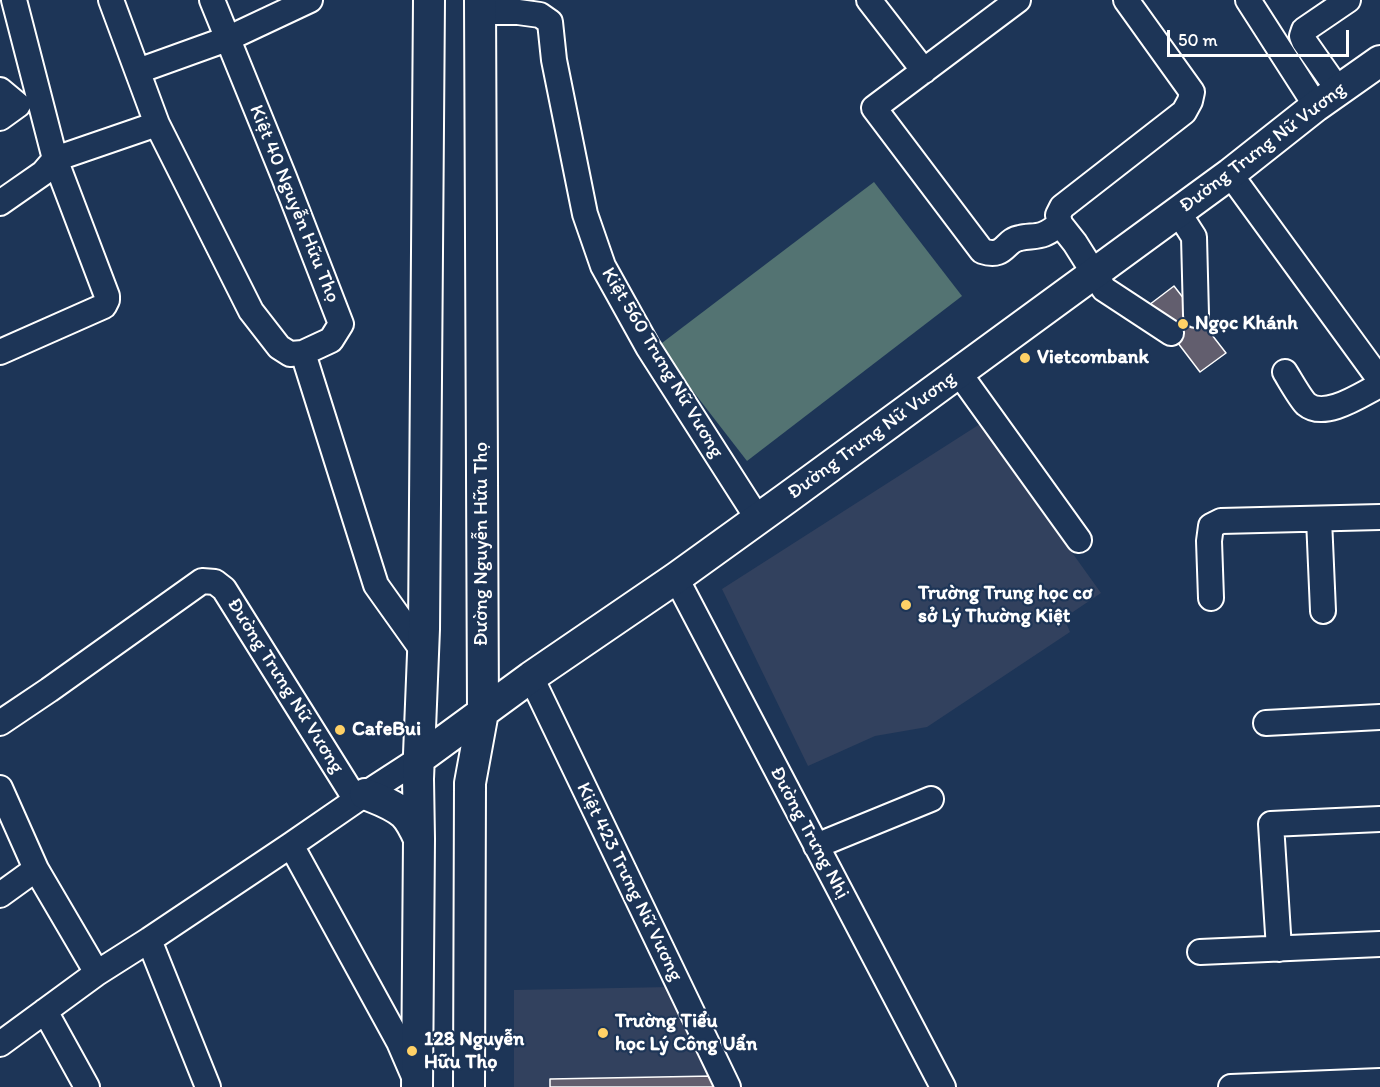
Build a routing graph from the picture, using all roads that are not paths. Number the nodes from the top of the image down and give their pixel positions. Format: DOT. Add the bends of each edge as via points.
graph roads {
  1 [pos="15,0"];
  2 [pos="111,0"];
  3 [pos="212,0"];
  4 [pos="310,0"];
  5 [pos="429,0"];
  6 [pos="869,0"];
  7 [pos="1018,0"];
  8 [pos="1126,0"];
  9 [pos="1248,0"];
  10 [pos="1348,0"];
  11 [pos="480,6"];
  12 [pos="227,39"];
  13 [pos="1380,61"];
  14 [pos="924,71"];
  15 [pos="138,72"];
  16 [pos="1328,98"];
  17 [pos="157,124"];
  18 [pos="55,159"];
  19 [pos="1230,174"];
  20 [pos="0,203"];
  21 [pos="1178,212"];
  22 [pos="1060,224"];
  23 [pos="1093,274"];
  24 [pos="1196,315"];
  25 [pos="1171,333"];
  26 [pos="0,352"];
  27 [pos="303,353"];
  28 [pos="1285,372"];
  29 [pos="958,373"];
  30 [pos="1380,380"];
  31 [pos="1380,385"];
  32 [pos="1380,517"];
  33 [pos="758,519"];
  34 [pos="1319,519"];
  35 [pos="1080,540"];
  36 [pos="676,578"];
  37 [pos="1211,598"];
  38 [pos="1323,611"];
  39 [pos="483,637"];
  40 [pos="423,651"];
  41 [pos="528,679"];
  42 [pos="483,712"];
  43 [pos="1380,717"];
  44 [pos="0,723"];
  45 [pos="1266,723"];
  46 [pos="419,759"];
  47 [pos="0,788"];
  48 [pos="360,797"];
  49 [pos="931,799"];
  50 [pos="1380,819"];
  51 [pos="419,839"];
  52 [pos="291,845"];
  53 [pos="816,846"];
  54 [pos="36,870"];
  55 [pos="0,895"];
  56 [pos="149,940"];
  57 [pos="1380,944"];
  58 [pos="1278,949"];
  59 [pos="1200,952"];
  60 [pos="97,973"];
  61 [pos="45,1011"];
  62 [pos="0,1044"];
  63 [pos="1380,1080"];
  64 [pos="417,1086"];
  65 [pos="87,1087"];
  66 [pos="208,1087"];
  67 [pos="469,1087"];
  68 [pos="728,1087"];
  69 [pos="943,1087"];
  70 [pos="1231,1087"];
  1 -- 18 [label="street"];
  2 -- 15 [label="street"];
  3 -- 12 [label="street, Kiệt 40 Nguyễn Hữu Thọ"];
  4 -- 12 [label="street"];
  5 -- 40 [label="main road"];
  6 -- 14 [label="street"];
  7 -- 14 [label="street"];
  8 -- 22 [label="street" via="1192,92 1190,101 1184,112 1062,207 1058,215"];
  9 -- 16 [label="street"];
  10 -- 16 [label="street" via="1304,30 1302,36"];
  11 -- 33 [label="street, Kiệt 560 Trưng Nữ Vương" via="540,15 550,22 585,214 603,266 648,347"];
  11 -- 39 [label="main road, Đường Nguyễn Hữu Thọ"];
  12 -- 15 [label="street"];
  12 -- 27 [label="street, Kiệt 40 Nguyễn Hữu Thọ" via="341,324 331,340"];
  13 -- 16 [label="main road, Đường Trưng Nữ Vương"];
  14 -- 22 [label="street" via="874,108 982,251 999,252 1018,238 1045,234"];
  15 -- 17 [label="street"];
  16 -- 19 [label="main road, Đường Trưng Nữ Vương"];
  17 -- 18 [label="street"];
  17 -- 27 [label="street" via="251,311 279,346 290,354"];
  18 -- 20 [label="street"];
  18 -- 26 [label="street" via="107,300 104,306"];
  19 -- 21 [label="main road, Đường Trưng Nữ Vương"];
  19 -- 30 [label="street"];
  21 -- 23 [label="main road, Đường Trưng Nữ Vương"];
  21 -- 24 [label="street" via="1194,237"];
  22 -- 23 [label="street"];
  23 -- 25 [label="street" via="1104,289"];
  23 -- 29 [label="main road, Đường Trưng Nữ Vương"];
  27 -- 40 [label="street" via="376,585"];
  28 -- 31 [label="street" via="1307,404 1322,410 1337,407"];
  29 -- 33 [label="main road, Đường Trưng Nữ Vương"];
  29 -- 35 [label="street"];
  32 -- 34 [label="street"];
  33 -- 36 [label="main road, Đường Trưng Nữ Vương"];
  34 -- 37 [label="street" via="1221,521 1211,526"];
  34 -- 38 [label="street"];
  36 -- 41 [label="main road, Đường Trưng Nữ Vương"];
  36 -- 53 [label="street, Đường Trưng Nhị"];
  39 -- 41 [label="main road" via="506,669"];
  39 -- 42 [label="main road, Đường Nguyễn Hữu Thọ"];
  40 -- 46 [label="main road"];
  41 -- 42 [label="main road, Đường Trưng Nữ Vương"];
  41 -- 68 [label="street, Kiệt 423 Trưng Nữ Vương"];
  42 -- 46 [label="main road, Đường Trưng Nữ Vương"];
  42 -- 67 [label="main road, Đường Nguyễn Hữu Thọ" via="470,783"];
  43 -- 45 [label="street"];
  44 -- 48 [label="street, Đường Trưng Nữ Vương" via="202,581 215,582 224,589"];
  46 -- 48 [label="street, Đường Trưng Nữ Vương"];
  46 -- 51 [label="main road"];
  47 -- 54 [label="street"];
  48 -- 51 [label="main road" via="403,813"];
  48 -- 52 [label="street, Đường Trưng Nữ Vương"];
  49 -- 53 [label="street"];
  50 -- 58 [label="street" via="1271,824"];
  51 -- 64 [label="main road"];
  52 -- 56 [label="street, Đường Trưng Nữ Vương"];
  52 -- 64 [label="street" via="399,1042"];
  53 -- 69 [label="street, Đường Trưng Nhị"];
  54 -- 55 [label="street"];
  54 -- 60 [label="street"];
  56 -- 60 [label="street, Đường Trưng Nữ Vương"];
  56 -- 66 [label="street"];
  57 -- 58 [label="street"];
  58 -- 59 [label="street"];
  60 -- 61 [label="street, Đường Trưng Nữ Vương"];
  61 -- 62 [label="street, Đường Trưng Nữ Vương"];
  61 -- 65 [label="street"];
  63 -- 70 [label="street"];
}
